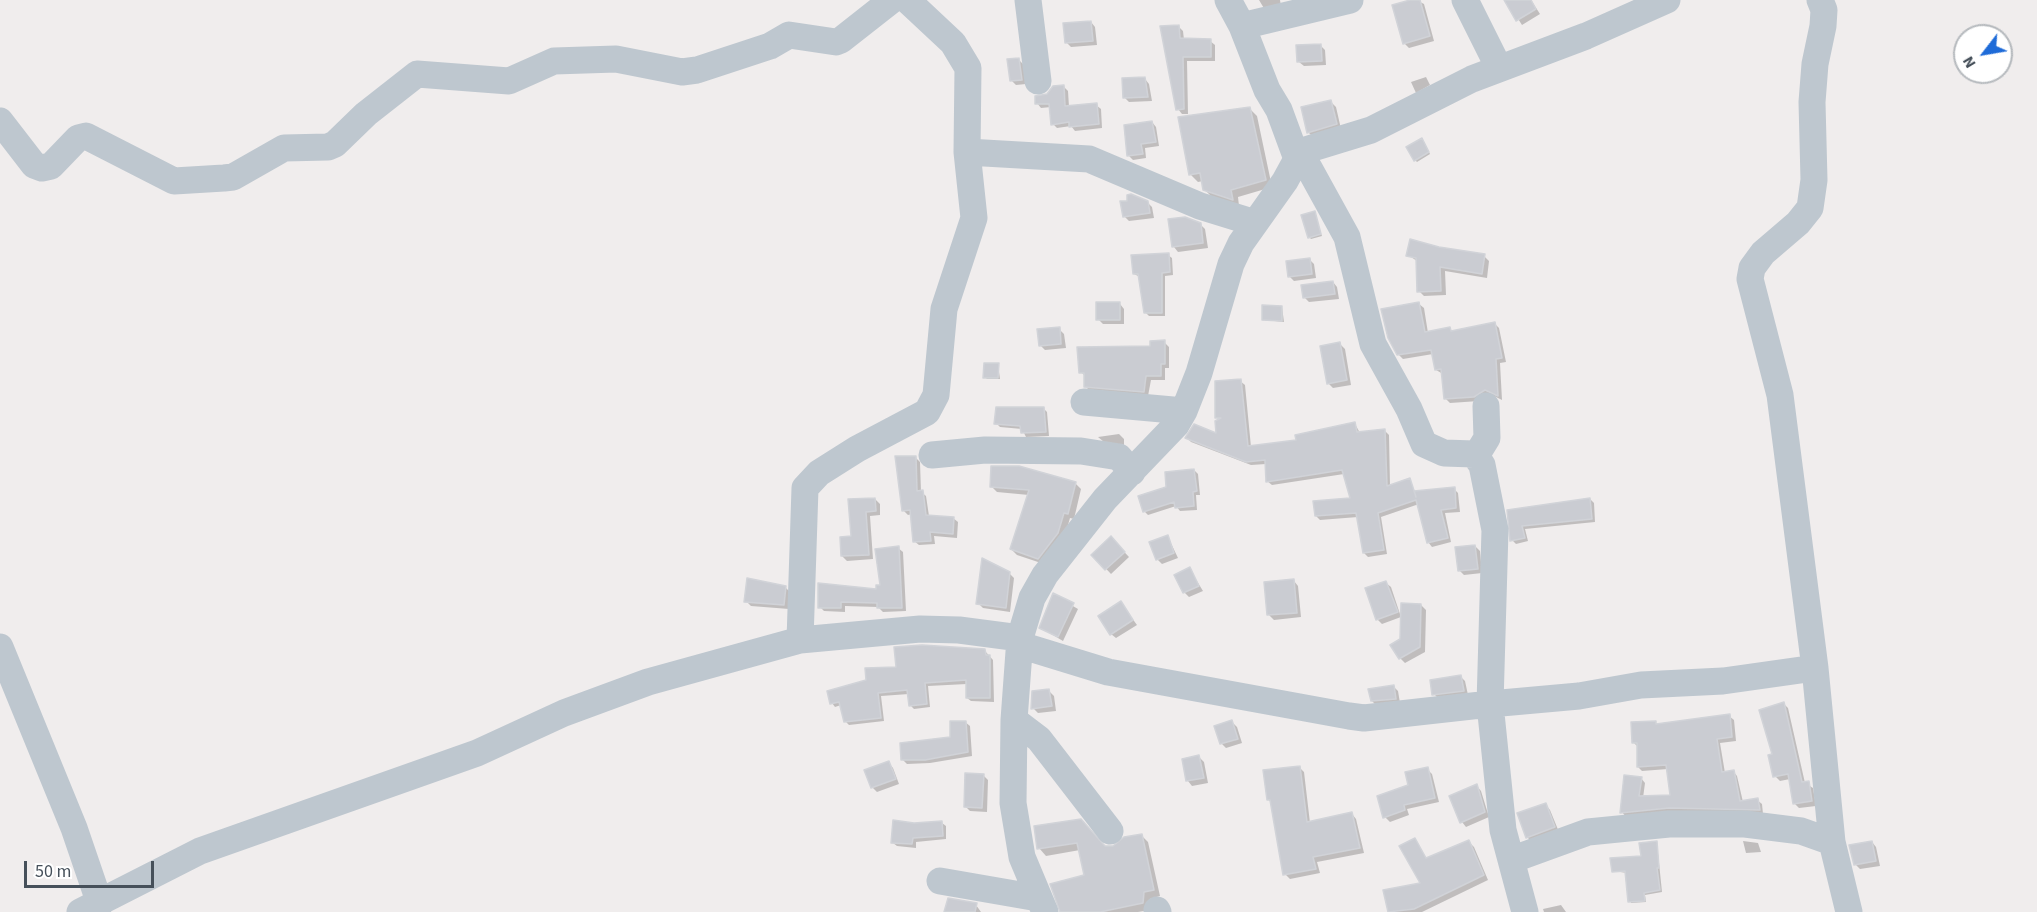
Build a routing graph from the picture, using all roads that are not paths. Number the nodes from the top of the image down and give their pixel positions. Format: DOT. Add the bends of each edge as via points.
graph roads {
  1 [pos="892,0"];
  2 [pos="907,0"];
  3 [pos="1028,0"];
  4 [pos="1228,0"];
  5 [pos="1350,0"];
  6 [pos="1465,0"];
  7 [pos="1667,0"];
  8 [pos="1820,0"];
  9 [pos="1242,26"];
  10 [pos="1499,68"];
  11 [pos="1038,81"];
  12 [pos="0,121"];
  13 [pos="967,152"];
  14 [pos="1296,156"];
  15 [pos="1255,223"];
  16 [pos="1084,402"];
  17 [pos="1486,406"];
  18 [pos="1184,411"];
  19 [pos="932,455"];
  20 [pos="1476,456"];
  21 [pos="1132,472"];
  22 [pos="800,640"];
  23 [pos="1020,642"];
  24 [pos="0,647"];
  25 [pos="1815,668"];
  26 [pos="1490,704"];
  27 [pos="1014,720"];
  28 [pos="1110,831"];
  29 [pos="1832,842"];
  30 [pos="1510,860"];
  31 [pos="940,881"];
  32 [pos="1042,905"];
  33 [pos="90,908"];
  34 [pos="1525,912"];
  35 [pos="1849,912"];
  1 -- 12 [label="street" via="836,42 789,35 770,46 697,70 682,72 616,59 592,59 554,61 509,81 417,74 335,144 284,148 233,177 174,181 86,136 78,138 51,166 42,168 34,165"];
  2 -- 13 [label="street" via="953,43 968,68"];
  3 -- 11 [label="street"];
  4 -- 9 [label="street"];
  5 -- 9 [label="street"];
  6 -- 10 [label="street"];
  7 -- 10 [label="street" via="1577,40"];
  8 -- 25 [label="street" via="1824,10 1812,102 1814,180 1810,208 1798,224 1763,252 1750,279 1780,394"];
  9 -- 14 [label="street"];
  10 -- 14 [label="street" via="1371,130"];
  13 -- 15 [label="street" via="1089,159 1200,206"];
  13 -- 22 [label="street" via="974,218 944,309 936,395 927,412 857,449 819,473 805,488"];
  14 -- 15 [label="street"];
  14 -- 20 [label="street" via="1309,168 1347,237 1373,344 1424,444 1437,452"];
  15 -- 18 [label="street" via="1231,264"];
  16 -- 18 [label="street"];
  17 -- 20 [label="street" via="1487,438"];
  18 -- 21 [label="street"];
  19 -- 21 [label="street" via="986,450 1082,451 1119,457"];
  20 -- 26 [label="street" via="1489,492 1495,530"];
  21 -- 23 [label="street" via="1105,499 1045,575 1032,598"];
  22 -- 23 [label="street" via="920,629 959,630"];
  22 -- 33 [label="street" via="603,697 477,753 200,851"];
  23 -- 26 [label="street" via="1108,672 1364,718"];
  23 -- 27 [label="street"];
  24 -- 33 [label="street" via="74,828"];
  25 -- 26 [label="street"];
  25 -- 29 [label="street"];
  26 -- 30 [label="street" via="1503,830"];
  27 -- 28 [label="street" via="1039,739"];
  27 -- 32 [label="street" via="1013,803 1022,856"];
  29 -- 30 [label="street" via="1801,831 1745,824 1670,824 1596,831"];
  29 -- 35 [label="street"];
  30 -- 34 [label="street"];
  31 -- 32 [label="street"];
}
